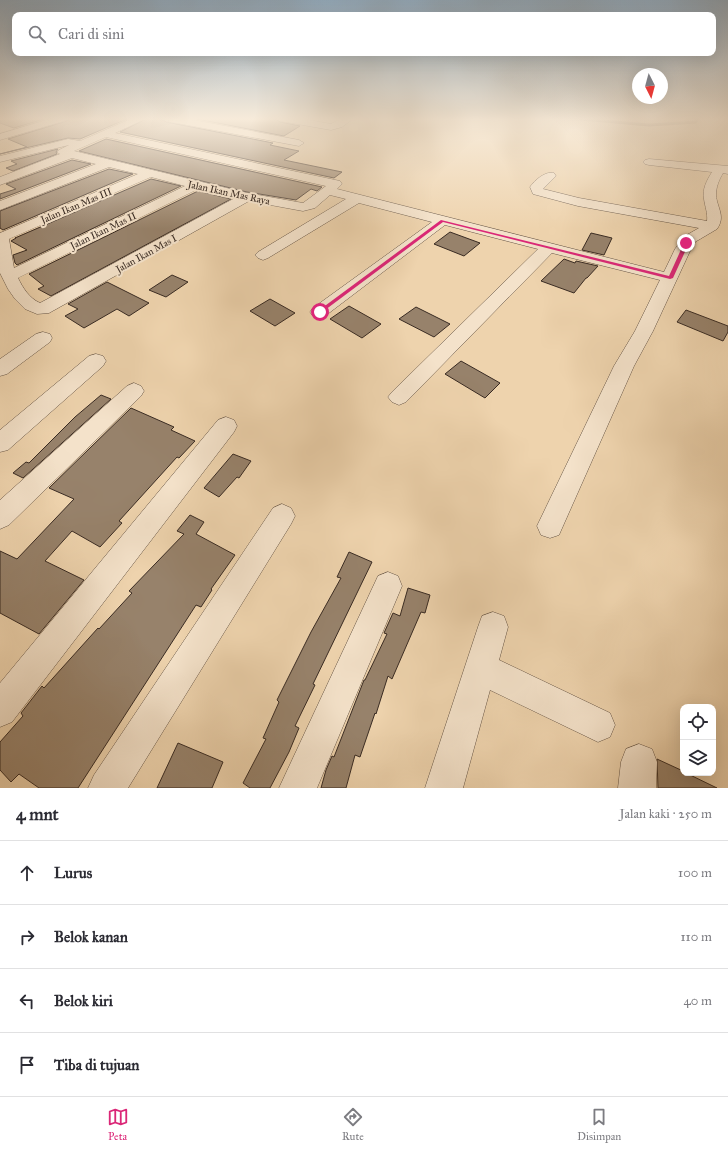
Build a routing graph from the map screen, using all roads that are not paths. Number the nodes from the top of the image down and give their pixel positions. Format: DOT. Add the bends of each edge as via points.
graph roads {
  1 [pos="17,155"];
  2 [pos="63,155"];
  3 [pos="74,155"];
  4 [pos="204,155"];
  5 [pos="210,156"];
  6 [pos="0,159"];
  7 [pos="649,162"];
  8 [pos="108,163"];
  9 [pos="197,164"];
  10 [pos="723,169"];
  11 [pos="183,171"];
  12 [pos="150,173"];
  13 [pos="550,176"];
  14 [pos="170,178"];
  15 [pos="0,181"];
  16 [pos="196,185"];
  17 [pos="328,191"];
  18 [pos="247,197"];
  19 [pos="356,199"];
  20 [pos="0,206"];
  21 [pos="442,221"];
  22 [pos="712,226"];
  23 [pos="1,237"];
  24 [pos="548,248"];
  25 [pos="263,255"];
  26 [pos="5,273"];
  27 [pos="670,278"];
  28 [pos="320,312"];
  29 [pos="43,338"];
  30 [pos="96,362"];
  31 [pos="0,369"];
  32 [pos="134,391"];
  33 [pos="398,397"];
  34 [pos="226,426"];
  35 [pos="0,443"];
  36 [pos="282,516"];
  37 [pos="0,517"];
  38 [pos="550,526"];
  39 [pos="388,586"];
  40 [pos="493,627"];
  41 [pos="481,668"];
  42 [pos="0,710"];
  43 [pos="598,725"];
  44 [pos="107,788"];
  45 [pos="298,788"];
  46 [pos="444,788"];
  1 -- 6 [label="street"];
  2 -- 15 [label="street"];
  3 -- 8 [label="street, Jalan Ikan Mas Raya"];
  4 -- 5 [label="street"];
  5 -- 9 [label="street"];
  5 -- 17 [label="street" via="336,184"];
  7 -- 10 [label="street"];
  8 -- 12 [label="street, Jalan Ikan Mas Raya"];
  8 -- 20 [label="street"];
  10 -- 22 [label="street" via="710,188 714,211"];
  11 -- 14 [label="street"];
  12 -- 14 [label="street, Jalan Ikan Mas Raya"];
  12 -- 23 [label="street, Jalan Ikan Mas III"];
  13 -- 22 [label="street" via="536,187 537,190 578,202"];
  14 -- 16 [label="street, Jalan Ikan Mas Raya"];
  16 -- 18 [label="street, Jalan Ikan Mas Raya"];
  16 -- 26 [label="street, Jalan Ikan Mas II"];
  17 -- 18 [label="street, Jalan Ikan Mas Raya" via="310,205 303,207"];
  17 -- 19 [label="street"];
  18 -- 26 [label="street, Jalan Ikan Mas I" via="44,309 29,305"];
  19 -- 21 [label="street"];
  19 -- 25 [label="street"];
  21 -- 24 [label="street"];
  21 -- 28 [label="street"];
  22 -- 27 [label="street" via="686,243"];
  23 -- 26 [label="street"];
  24 -- 27 [label="street"];
  24 -- 33 [label="street"];
  27 -- 38 [label="street" via="624,366"];
  29 -- 31 [label="street"];
  30 -- 35 [label="street"];
  32 -- 37 [label="street"];
  34 -- 42 [label="street"];
  36 -- 44 [label="street"];
  39 -- 45 [label="street"];
  40 -- 41 [label="street"];
  41 -- 43 [label="street"];
  41 -- 46 [label="street"];
}
